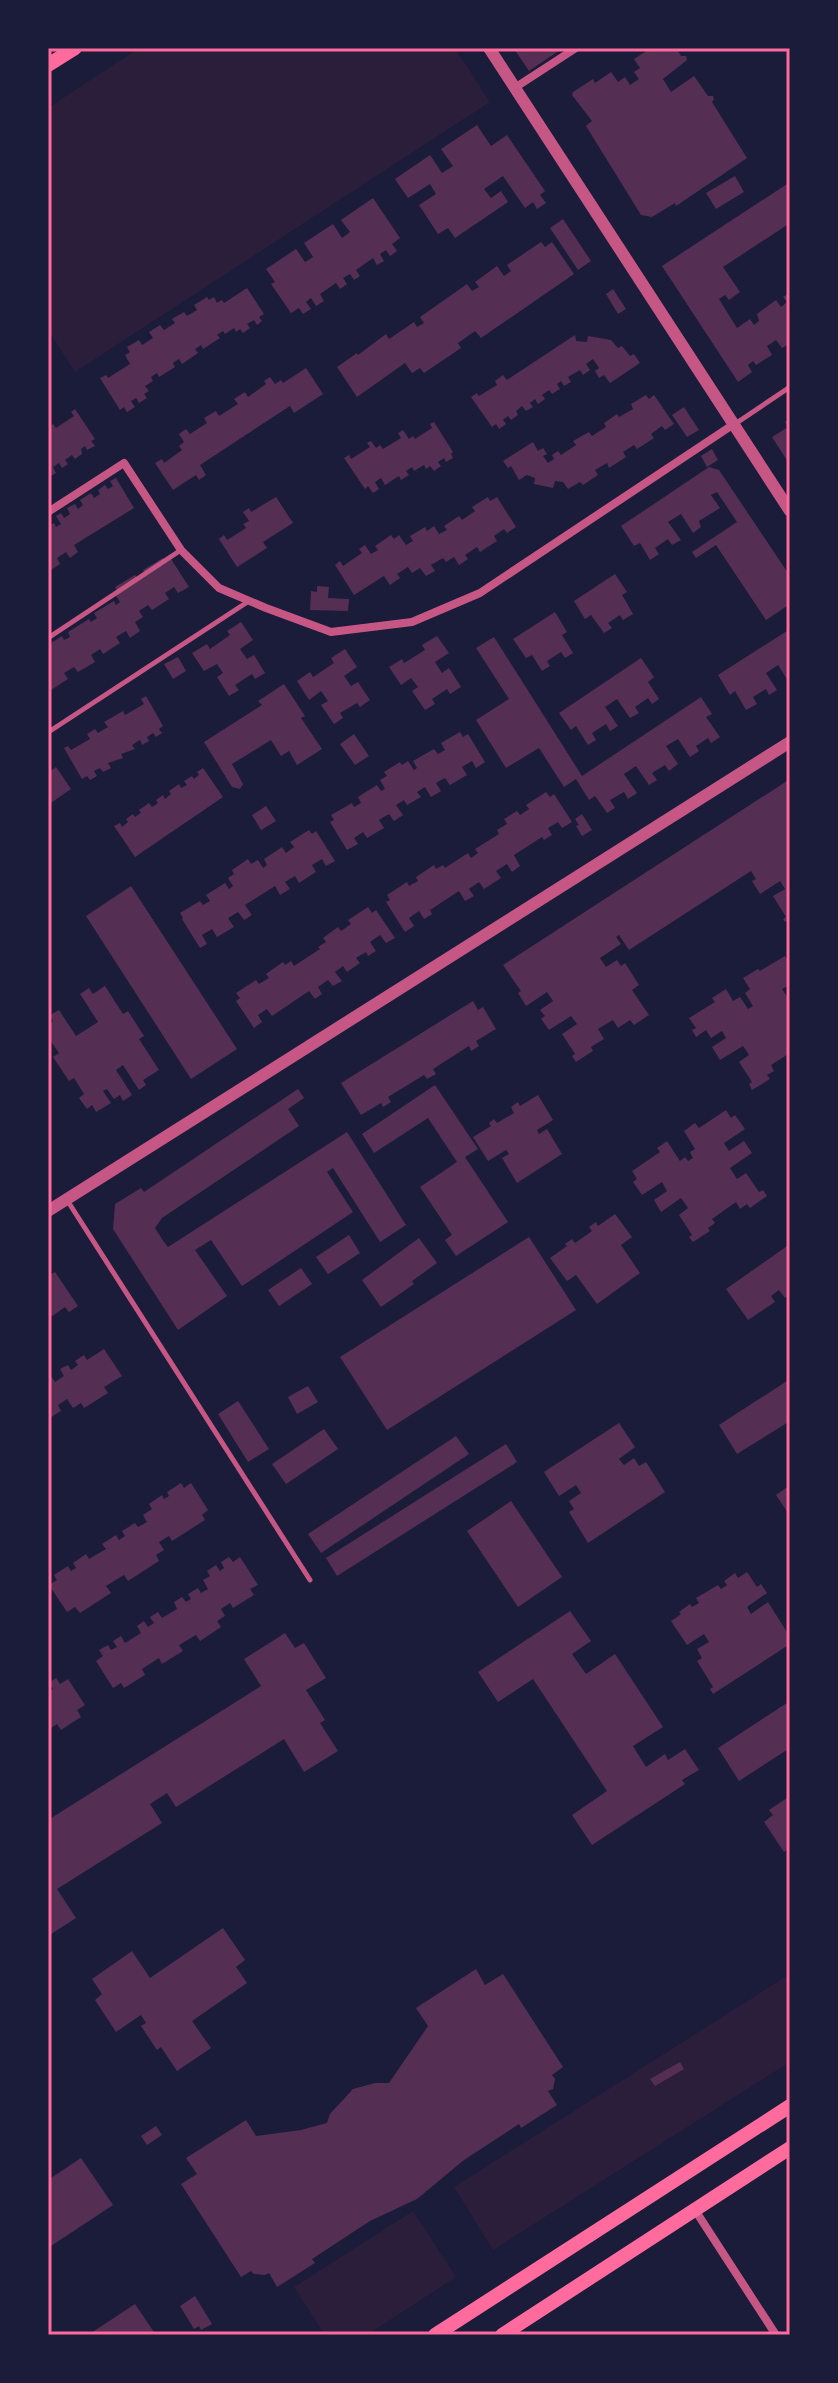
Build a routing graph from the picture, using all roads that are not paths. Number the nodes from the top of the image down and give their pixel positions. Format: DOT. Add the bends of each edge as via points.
graph roads {
  1 [pos="75,48"];
  2 [pos="489,48"];
  3 [pos="576,48"];
  4 [pos="48,65"];
  5 [pos="516,87"];
  6 [pos="790,387"];
  7 [pos="734,424"];
  8 [pos="790,511"];
  9 [pos="48,512"];
  10 [pos="181,550"];
  11 [pos="249,601"];
  12 [pos="48,638"];
  13 [pos="48,728"];
  14 [pos="790,742"];
  15 [pos="67,1199"];
  16 [pos="48,1211"];
  17 [pos="310,1580"];
  18 [pos="790,2106"];
  19 [pos="790,2148"];
  20 [pos="695,2210"];
  21 [pos="435,2335"];
  22 [pos="502,2335"];
  23 [pos="776,2335"];
  1 -- 4 [label="main road"];
  2 -- 5 [label="street"];
  3 -- 5 [label="street"];
  5 -- 7 [label="street"];
  6 -- 7 [label="lane"];
  7 -- 8 [label="street"];
  7 -- 11 [label="street" via="480,593 412,622 331,632"];
  9 -- 10 [label="street" via="124,463"];
  10 -- 11 [label="street" via="219,588"];
  10 -- 12 [label="lane"];
  11 -- 13 [label="lane"];
  14 -- 15 [label="street"];
  15 -- 16 [label="street"];
  15 -- 17 [label="lane"];
  18 -- 21 [label="main road"];
  19 -- 20 [label="main road"];
  20 -- 22 [label="main road"];
  20 -- 23 [label="street"];
}
